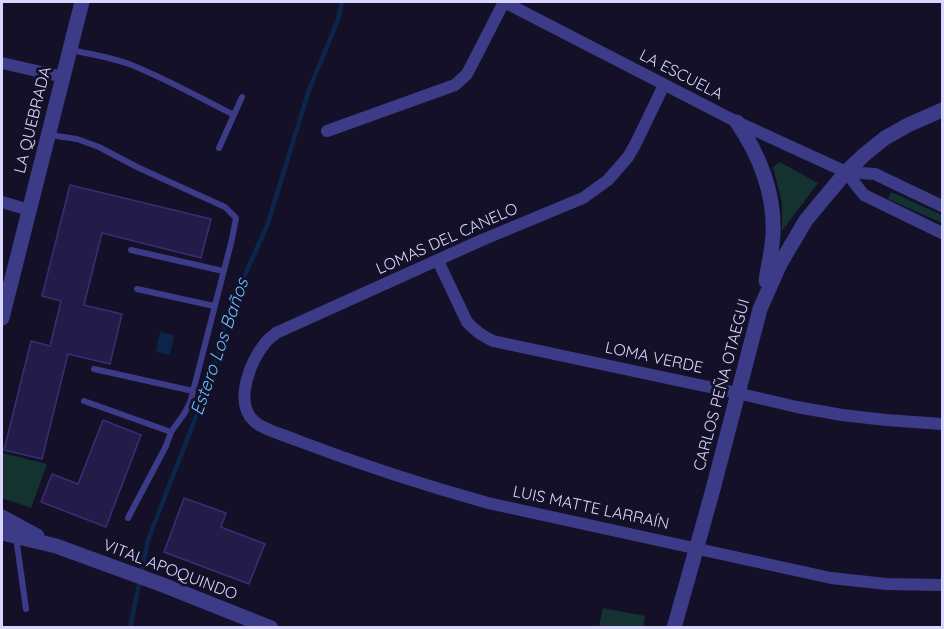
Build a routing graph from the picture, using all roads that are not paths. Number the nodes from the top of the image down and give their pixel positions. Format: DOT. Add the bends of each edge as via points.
graph roads {
  1 [pos="82,2"];
  2 [pos="504,2"];
  3 [pos="70,50"];
  4 [pos="2,63"];
  5 [pos="63,77"];
  6 [pos="664,85"];
  7 [pos="242,97"];
  8 [pos="942,110"];
  9 [pos="234,115"];
  10 [pos="737,122"];
  11 [pos="327,131"];
  12 [pos="49,134"];
  13 [pos="219,148"];
  14 [pos="846,172"];
  15 [pos="2,202"];
  16 [pos="942,206"];
  17 [pos="29,210"];
  18 [pos="942,233"];
  19 [pos="131,250"];
  20 [pos="438,261"];
  21 [pos="223,271"];
  22 [pos="137,289"];
  23 [pos="214,306"];
  24 [pos="760,309"];
  25 [pos="2,310"];
  26 [pos="94,369"];
  27 [pos="193,391"];
  28 [pos="737,393"];
  29 [pos="84,401"];
  30 [pos="248,412"];
  31 [pos="942,424"];
  32 [pos="171,432"];
  33 [pos="2,517"];
  34 [pos="128,518"];
  35 [pos="9,535"];
  36 [pos="56,546"];
  37 [pos="697,548"];
  38 [pos="942,585"];
  39 [pos="26,609"];
  40 [pos="271,627"];
  41 [pos="674,627"];
  1 -- 3 [label="street, LA QUEBRADA"];
  2 -- 6 [label="street, LA ESCUELA"];
  2 -- 11 [label="street" via="467,74 455,85"];
  3 -- 5 [label="street, LA QUEBRADA"];
  3 -- 9 [label="lane" via="136,67"];
  4 -- 5 [label="street"];
  5 -- 12 [label="street, LA QUEBRADA"];
  6 -- 10 [label="street, LA ESCUELA"];
  6 -- 20 [label="street, LOMAS DEL CANELO" via="627,158 596,190 570,205"];
  7 -- 9 [label="lane"];
  8 -- 14 [label="street, CARLOS PEÑA OTAEGUI" via="885,138"];
  9 -- 13 [label="lane"];
  10 -- 14 [label="street, LA ESCUELA"];
  10 -- 24 [label="street" via="761,164 772,210 772,243"];
  12 -- 17 [label="street, LA QUEBRADA"];
  12 -- 21 [label="lane" via="99,147 225,207 236,218"];
  14 -- 16 [label="street, LA ESCUELA" via="875,174"];
  14 -- 18 [label="street, LA ESCUELA" via="864,195"];
  14 -- 24 [label="street, CARLOS PEÑA OTAEGUI" via="797,235"];
  15 -- 17 [label="street"];
  17 -- 25 [label="street, LA QUEBRADA"];
  19 -- 21 [label="lane"];
  20 -- 28 [label="street, LOMA VERDE" via="467,322 483,337"];
  20 -- 30 [label="street, LOMAS DEL CANELO" via="276,333 266,341 246,382"];
  21 -- 23 [label="lane"];
  22 -- 23 [label="lane"];
  23 -- 27 [label="lane"];
  24 -- 28 [label="street, CARLOS PEÑA OTAEGUI"];
  26 -- 27 [label="lane"];
  27 -- 32 [label="lane" via="190,403"];
  28 -- 31 [label="street, LOMA VERDE" via="842,415"];
  28 -- 37 [label="street, CARLOS PEÑA OTAEGUI"];
  29 -- 32 [label="lane"];
  30 -- 37 [label="street, LUIS MATTE LARRAÍN" via="263,427 433,488"];
  32 -- 34 [label="lane"];
  33 -- 36 [label="street, VITAL APOQUINDO"];
  35 -- 36 [label="street, VITAL APOQUINDO"];
  35 -- 39 [label="lane"];
  36 -- 40 [label="street, VITAL APOQUINDO"];
  37 -- 38 [label="street, LUIS MATTE LARRAÍN" via="831,578"];
  37 -- 41 [label="street, CARLOS PEÑA OTAEGUI"];
}
